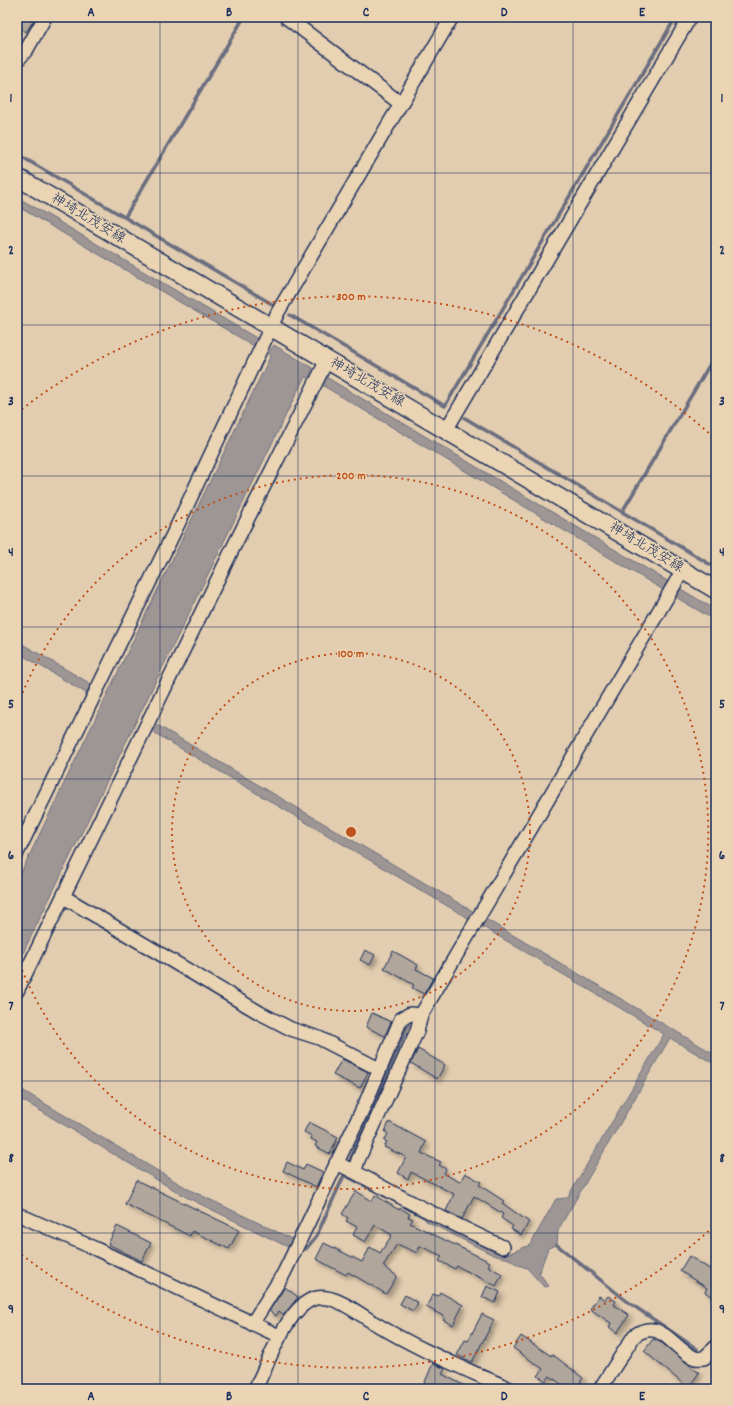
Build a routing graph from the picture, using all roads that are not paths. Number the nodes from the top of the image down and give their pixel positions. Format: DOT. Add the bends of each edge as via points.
graph roads {
  1 [pos="45,17"];
  2 [pos="286,17"];
  3 [pos="452,17"];
  4 [pos="690,17"];
  5 [pos="17,61"];
  6 [pos="400,103"];
  7 [pos="17,177"];
  8 [pos="269,333"];
  9 [pos="324,366"];
  10 [pos="446,430"];
  11 [pos="675,582"];
  12 [pos="716,590"];
  13 [pos="17,853"];
  14 [pos="64,897"];
  15 [pos="17,991"];
  16 [pos="421,1015"];
  17 [pos="379,1069"];
  18 [pos="346,1167"];
  19 [pos="17,1214"];
  20 [pos="503,1247"];
  21 [pos="252,1324"];
  22 [pos="279,1336"];
  23 [pos="716,1347"];
  24 [pos="256,1389"];
  25 [pos="510,1389"];
  26 [pos="600,1389"];
  1 -- 5 [label="street"];
  2 -- 6 [label="street"];
  3 -- 6 [label="street"];
  4 -- 10 [label="street"];
  6 -- 8 [label="street"];
  7 -- 8 [label="main road, 神埼北茂安線"];
  8 -- 9 [label="main road, 神埼北茂安線"];
  8 -- 13 [label="street"];
  9 -- 10 [label="main road, 神埼北茂安線"];
  9 -- 14 [label="street"];
  10 -- 11 [label="main road, 神埼北茂安線"];
  11 -- 12 [label="main road, 神埼北茂安線"];
  11 -- 16 [label="street"];
  14 -- 15 [label="street"];
  14 -- 17 [label="street" via="260,1014 291,1029 319,1038"];
  16 -- 17 [label="street" via="410,1014 401,1019"];
  16 -- 18 [label="street" via="417,1031 358,1160"];
  17 -- 18 [label="street"];
  18 -- 20 [label="street" via="402,1198"];
  18 -- 21 [label="street"];
  19 -- 21 [label="street"];
  21 -- 22 [label="street"];
  22 -- 24 [label="street"];
  22 -- 25 [label="street" via="307,1302 324,1297 338,1302 400,1339"];
  23 -- 26 [label="street" via="704,1358 695,1358 658,1332 642,1330 634,1336"];
}
